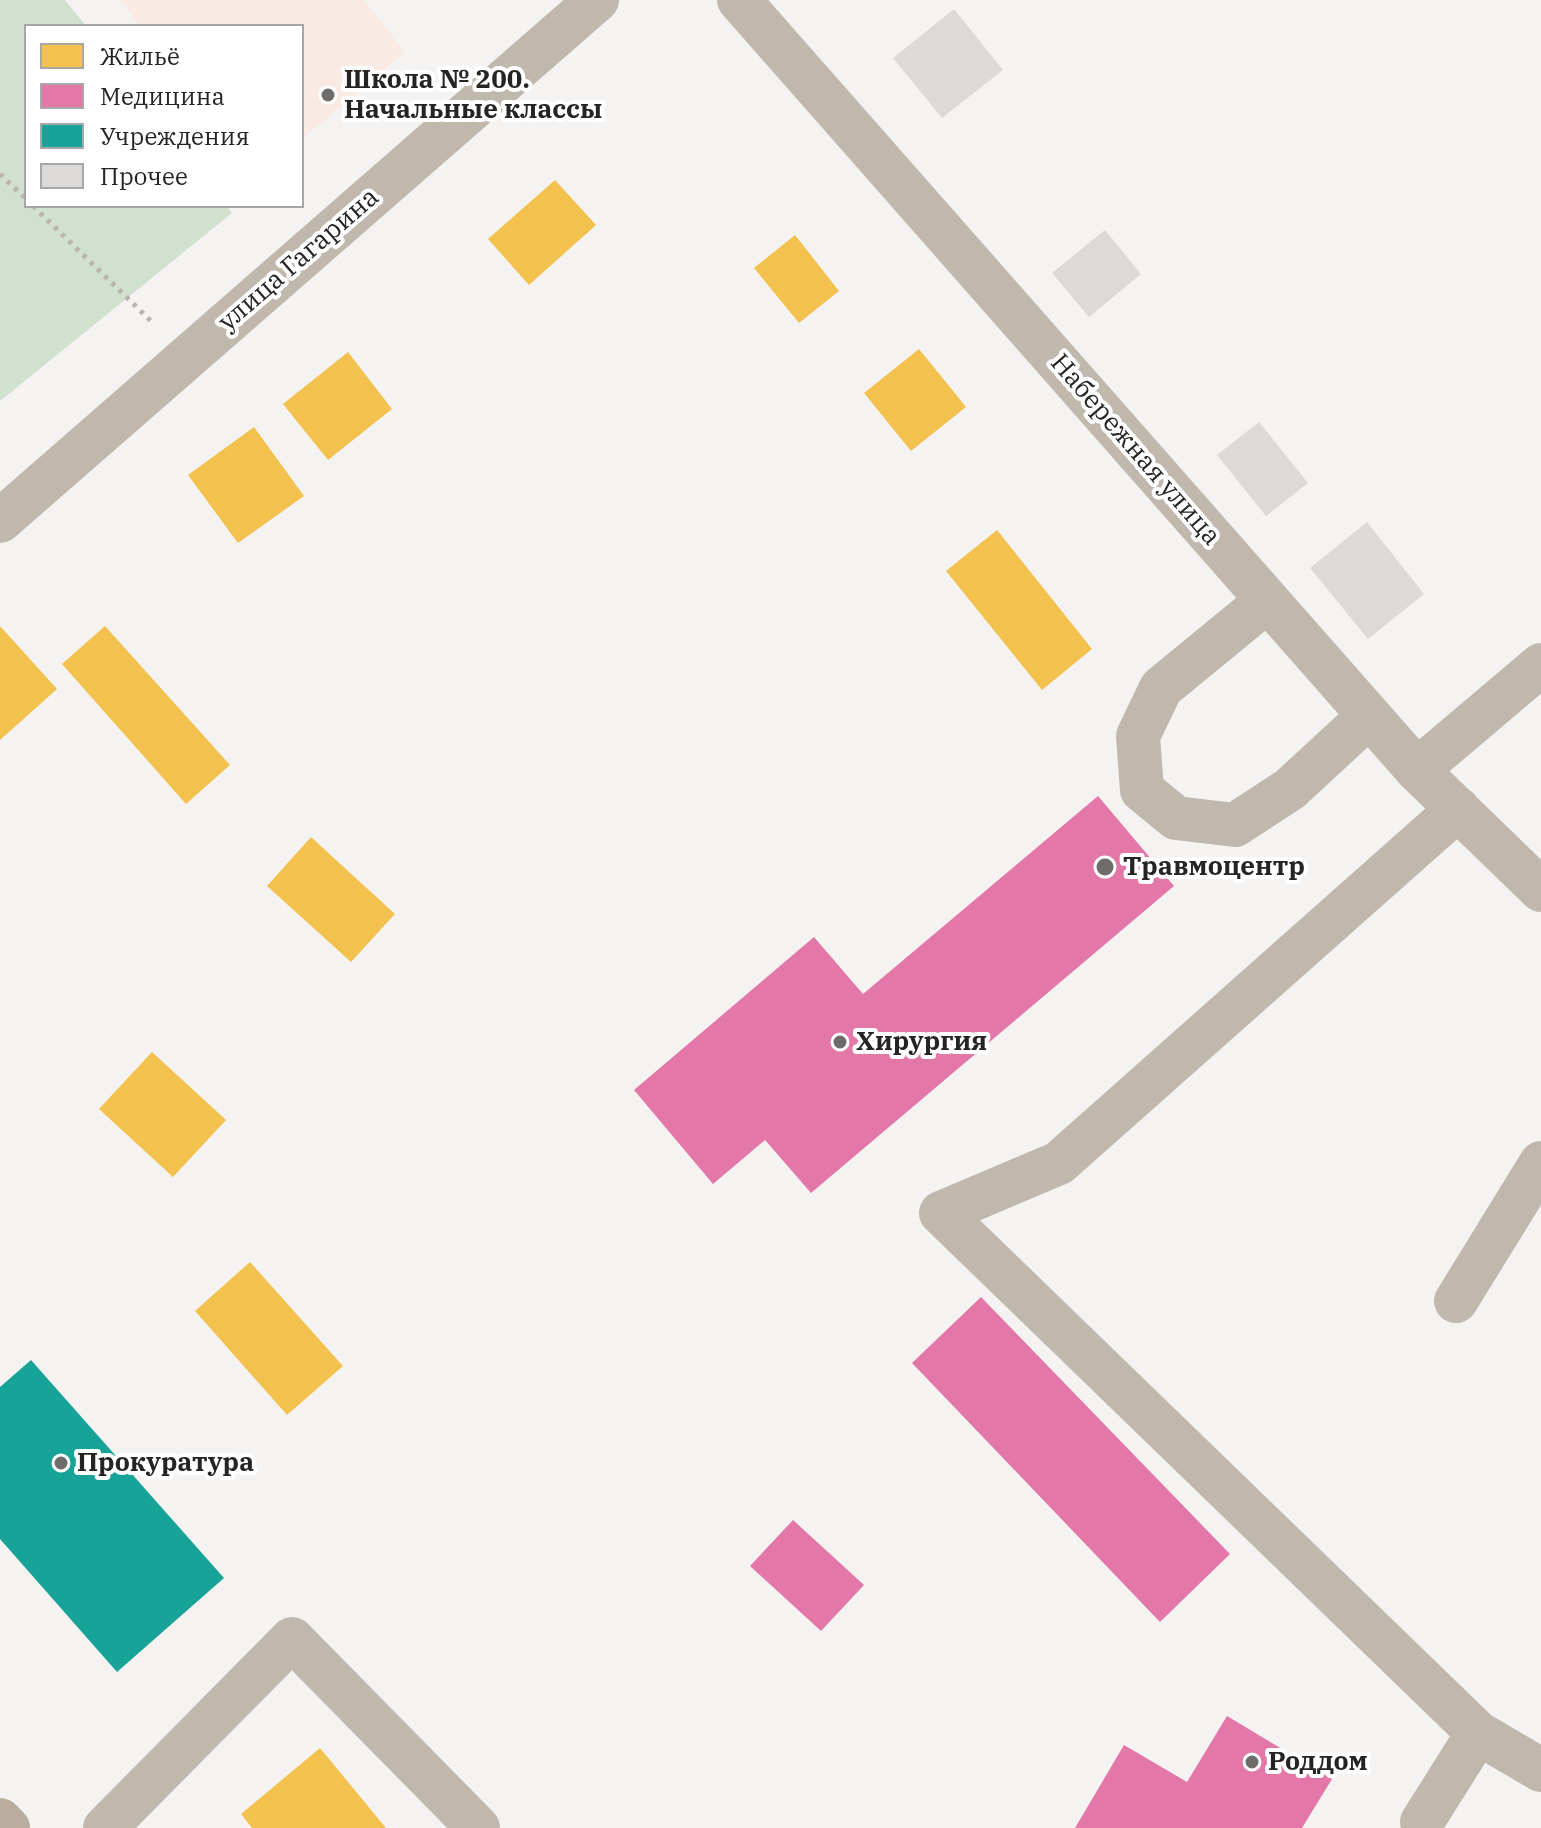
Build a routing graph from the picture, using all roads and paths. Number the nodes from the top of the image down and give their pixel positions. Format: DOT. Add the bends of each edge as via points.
graph roads {
  1 [pos="597,0"];
  2 [pos="739,0"];
  3 [pos="0,174"];
  4 [pos="24,197"];
  5 [pos="35,208"];
  6 [pos="188,357"];
  7 [pos="0,521"];
  8 [pos="1267,601"];
  9 [pos="1541,665"];
  10 [pos="1369,716"];
  11 [pos="1417,770"];
  12 [pos="1458,809"];
  13 [pos="1541,890"];
  14 [pos="1541,1163"];
  15 [pos="1456,1301"];
  16 [pos="1478,1733"];
  17 [pos="1541,1770"];
  18 [pos="0,1820"];
  19 [pos="1422,1822"];
  20 [pos="8,1828"];
  21 [pos="105,1828"];
  22 [pos="478,1828"];
  1 -- 6 [label="street, улица Гагарина"];
  2 -- 8 [label="street, Набережная улица"];
  3 -- 4 [label="path"];
  5 -- 6 [label="path"];
  6 -- 7 [label="street, улица Гагарина"];
  8 -- 10 [label="street, Набережная улица"];
  8 -- 10 [label="street" via="1161,688 1138,736 1142,790 1176,818 1235,825 1290,789"];
  9 -- 11 [label="street"];
  10 -- 11 [label="street, Набережная улица"];
  11 -- 12 [label="street, Набережная улица"];
  12 -- 13 [label="street, Набережная улица"];
  12 -- 16 [label="street" via="1059,1163 941,1213"];
  14 -- 15 [label="street"];
  16 -- 17 [label="street"];
  16 -- 19 [label="street"];
  18 -- 20 [label="main road"];
  21 -- 22 [label="street" via="292,1639"];
}
